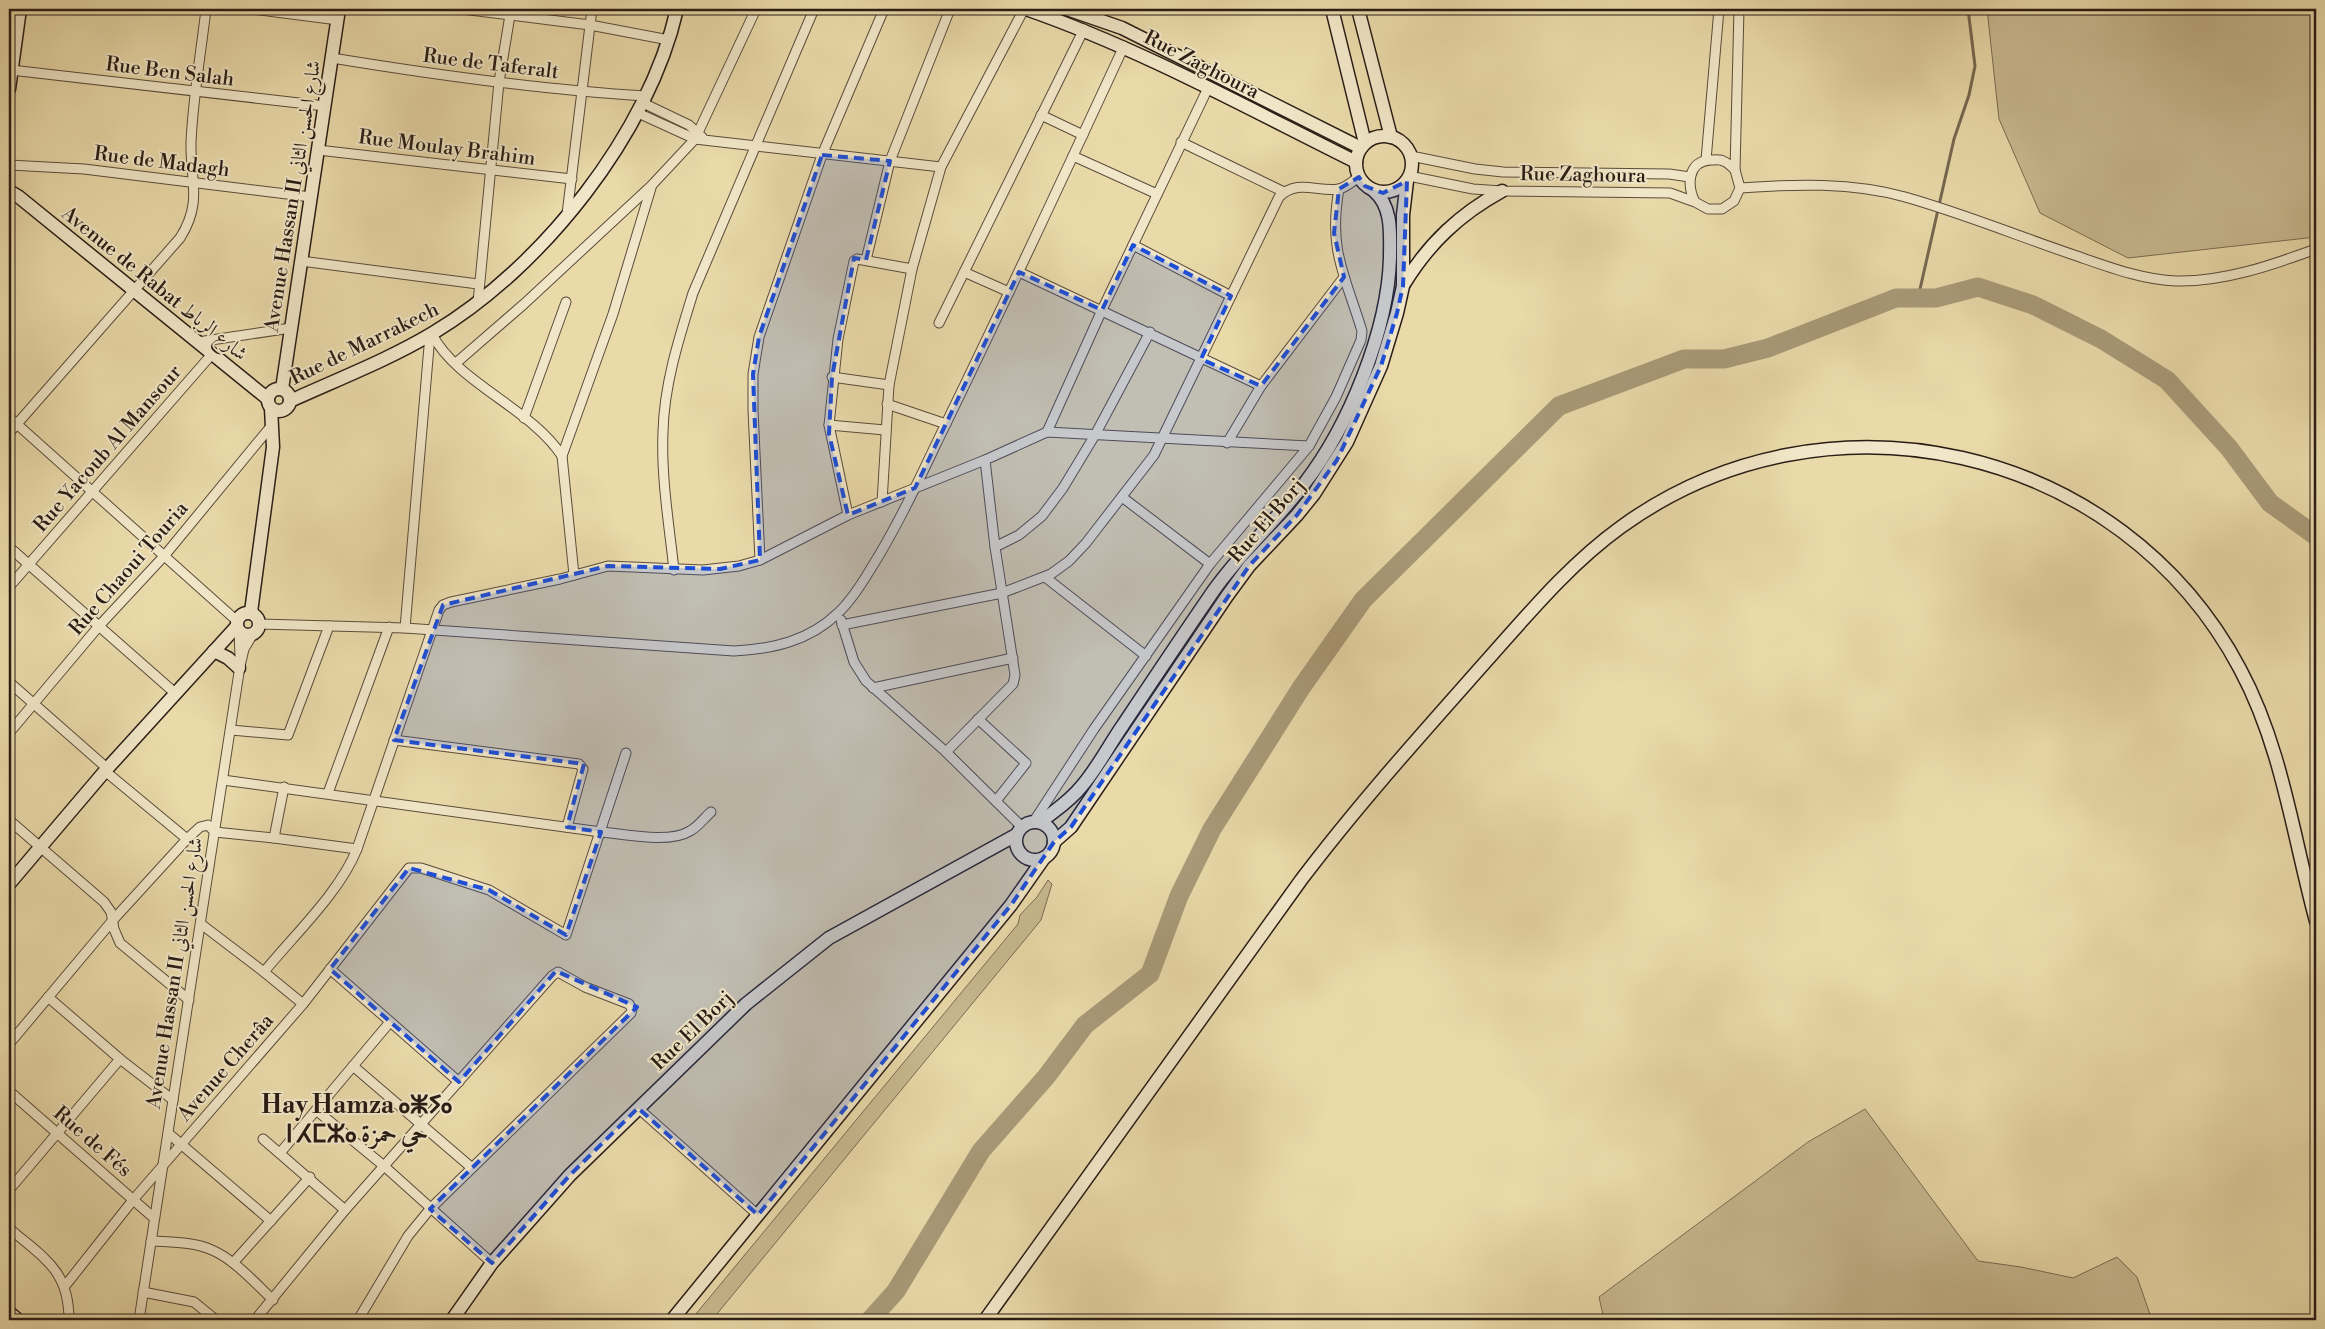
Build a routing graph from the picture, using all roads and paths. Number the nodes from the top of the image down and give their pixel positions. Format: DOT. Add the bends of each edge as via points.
graph roads {
  1 [pos="20,9"];
  2 [pos="206,9"];
  3 [pos="252,9"];
  4 [pos="462,9"];
  5 [pos="592,9"];
  6 [pos="678,9"];
  7 [pos="756,9"];
  8 [pos="814,9"];
  9 [pos="884,9"];
  10 [pos="950,9"];
  11 [pos="1025,9"];
  12 [pos="1067,9"];
  13 [pos="1332,9"];
  14 [pos="1358,9"];
  15 [pos="1719,9"];
  16 [pos="1739,9"];
  17 [pos="511,12"];
  18 [pos="338,14"];
  19 [pos="590,25"];
  20 [pos="1084,29"];
  21 [pos="669,40"];
  22 [pos="1124,46"];
  23 [pos="332,58"];
  24 [pos="11,70"];
  25 [pos="499,82"];
  26 [pos="1208,88"];
  27 [pos="9,90"];
  28 [pos="196,91"];
  29 [pos="582,92"];
  30 [pos="642,104"];
  31 [pos="324,106"];
  32 [pos="1041,115"];
  33 [pos="1083,135"];
  34 [pos="699,137"];
  35 [pos="1391,137"];
  36 [pos="1181,142"];
  37 [pos="1363,146"];
  38 [pos="755,147"];
  39 [pos="318,150"];
  40 [pos="822,155"];
  41 [pos="1073,156"];
  42 [pos="1411,156"];
  43 [pos="1706,160"];
  44 [pos="890,161"];
  45 [pos="1356,162"];
  46 [pos="9,165"];
  47 [pos="941,167"];
  48 [pos="490,170"];
  49 [pos="1735,170"];
  50 [pos="1690,177"];
  51 [pos="1359,178"];
  52 [pos="1408,178"];
  53 [pos="572,179"];
  54 [pos="9,181"];
  55 [pos="194,182"];
  56 [pos="651,186"];
  57 [pos="1740,188"];
  58 [pos="1339,189"];
  59 [pos="1374,191"];
  60 [pos="1284,192"];
  61 [pos="1502,192"];
  62 [pos="14,194"];
  63 [pos="1157,194"];
  64 [pos="311,197"];
  65 [pos="1695,202"];
  66 [pos="567,215"];
  67 [pos="1133,245"];
  68 [pos="2316,249"];
  69 [pos="866,260"];
  70 [pos="301,261"];
  71 [pos="912,269"];
  72 [pos="964,272"];
  73 [pos="1019,272"];
  74 [pos="1344,277"];
  75 [pos="478,284"];
  76 [pos="1403,286"];
  77 [pos="133,289"];
  78 [pos="1009,292"];
  79 [pos="1231,296"];
  80 [pos="478,302"];
  81 [pos="566,302"];
  82 [pos="1102,310"];
  83 [pos="939,323"];
  84 [pos="291,328"];
  85 [pos="1150,332"];
  86 [pos="431,334"];
  87 [pos="198,342"];
  88 [pos="212,354"];
  89 [pos="1201,359"];
  90 [pos="456,363"];
  91 [pos="832,377"];
  92 [pos="889,385"];
  93 [pos="1261,386"];
  94 [pos="282,389"];
  95 [pos="270,403"];
  96 [pos="288,404"];
  97 [pos="887,404"];
  98 [pos="9,417"];
  99 [pos="524,418"];
  100 [pos="16,424"];
  101 [pos="946,424"];
  102 [pos="272,425"];
  103 [pos="829,425"];
  104 [pos="885,430"];
  105 [pos="1047,432"];
  106 [pos="9,433"];
  107 [pos="1096,435"];
  108 [pos="1162,439"];
  109 [pos="1226,442"];
  110 [pos="1309,446"];
  111 [pos="273,447"];
  112 [pos="562,456"];
  113 [pos="985,460"];
  114 [pos="915,488"];
  115 [pos="92,491"];
  116 [pos="1122,497"];
  117 [pos="882,502"];
  118 [pos="848,515"];
  119 [pos="9,547"];
  120 [pos="995,548"];
  121 [pos="165,555"];
  122 [pos="760,560"];
  123 [pos="28,564"];
  124 [pos="1210,564"];
  125 [pos="674,570"];
  126 [pos="574,575"];
  127 [pos="1045,577"];
  128 [pos="9,587"];
  129 [pos="1002,593"];
  130 [pos="251,612"];
  131 [pos="838,613"];
  132 [pos="842,624"];
  133 [pos="99,626"];
  134 [pos="238,626"];
  135 [pos="329,626"];
  136 [pos="390,627"];
  137 [pos="405,628"];
  138 [pos="256,629"];
  139 [pos="431,631"];
  140 [pos="214,651"];
  141 [pos="1146,656"];
  142 [pos="1013,658"];
  143 [pos="240,667"];
  144 [pos="9,682"];
  145 [pos="873,688"];
  146 [pos="175,693"];
  147 [pos="34,704"];
  148 [pos="978,719"];
  149 [pos="231,730"];
  150 [pos="9,733"];
  151 [pos="394,740"];
  152 [pos="946,752"];
  153 [pos="626,753"];
  154 [pos="107,770"];
  155 [pos="223,780"];
  156 [pos="284,787"];
  157 [pos="328,793"];
  158 [pos="374,799"];
  159 [pos="996,801"];
  160 [pos="710,812"];
  161 [pos="9,820"];
  162 [pos="1038,822"];
  163 [pos="567,827"];
  164 [pos="1019,831"];
  165 [pos="215,832"];
  166 [pos="601,832"];
  167 [pos="274,838"];
  168 [pos="187,839"];
  169 [pos="1054,842"];
  170 [pos="40,847"];
  171 [pos="357,849"];
  172 [pos="1044,858"];
  173 [pos="9,884"];
  174 [pos="113,920"];
  175 [pos="2316,921"];
  176 [pos="201,924"];
  177 [pos="330,969"];
  178 [pos="264,972"];
  179 [pos="48,997"];
  180 [pos="189,1000"];
  181 [pos="302,1004"];
  182 [pos="390,1022"];
  183 [pos="9,1044"];
  184 [pos="120,1059"];
  185 [pos="353,1066"];
  186 [pos="459,1082"];
  187 [pos="9,1091"];
  188 [pos="173,1100"];
  189 [pos="638,1108"];
  190 [pos="316,1110"];
  191 [pos="420,1125"];
  192 [pos="57,1133"];
  193 [pos="168,1133"];
  194 [pos="263,1138"];
  195 [pos="181,1145"];
  196 [pos="280,1153"];
  197 [pos="163,1165"];
  198 [pos="384,1166"];
  199 [pos="472,1168"];
  200 [pos="310,1178"];
  201 [pos="9,1190"];
  202 [pos="133,1200"];
  203 [pos="430,1208"];
  204 [pos="346,1210"];
  205 [pos="758,1215"];
  206 [pos="154,1218"];
  207 [pos="272,1221"];
  208 [pos="9,1228"];
  209 [pos="151,1241"];
  210 [pos="492,1262"];
  211 [pos="233,1264"];
  212 [pos="65,1286"];
  213 [pos="143,1292"];
  214 [pos="273,1300"];
  215 [pos="9,1315"];
  216 [pos="15,1320"];
  217 [pos="69,1320"];
  218 [pos="138,1320"];
  219 [pos="216,1320"];
  220 [pos="255,1320"];
  221 [pos="358,1320"];
  222 [pos="452,1320"];
  223 [pos="672,1320"];
  224 [pos="984,1320"];
  1 -- 24 [label="street"];
  2 -- 28 [label="street"];
  3 -- 18 [label="street"];
  4 -- 17 [label="street"];
  5 -- 19 [label="street"];
  6 -- 21 [label="street, Rue de Marrakech"];
  7 -- 34 [label="street"];
  8 -- 38 [label="street"];
  9 -- 40 [label="street"];
  10 -- 44 [label="street"];
  11 -- 20 [label="street, Rue Zaghoura"];
  11 -- 47 [label="street"];
  12 -- 37 [label="street, Rue Zaghoura" via="1122,28"];
  13 -- 37 [label="street"];
  14 -- 35 [label="street"];
  15 -- 43 [label="street"];
  16 -- 49 [label="street"];
  17 -- 19 [label="street"];
  17 -- 25 [label="street"];
  18 -- 23 [label="street, Avenue Hassan II شارع الحسن الثاني"];
  19 -- 21 [label="street"];
  19 -- 29 [label="street"];
  20 -- 22 [label="street, Rue Zaghoura"];
  20 -- 32 [label="street"];
  21 -- 30 [label="street, Rue de Marrakech"];
  22 -- 26 [label="street, Rue Zaghoura"];
  22 -- 33 [label="street"];
  23 -- 25 [label="street, Rue de Taferalt"];
  23 -- 31 [label="street, Avenue Hassan II شارع الحسن الثاني"];
  24 -- 27 [label="street"];
  24 -- 28 [label="street, Rue Ben Salah"];
  25 -- 29 [label="street, Rue de Taferalt"];
  25 -- 48 [label="street"];
  26 -- 36 [label="street"];
  26 -- 45 [label="street, Rue Zaghoura"];
  28 -- 31 [label="street, Rue Ben Salah"];
  28 -- 55 [label="street" via="191,142"];
  29 -- 30 [label="street, Rue de Taferalt"];
  29 -- 53 [label="street"];
  30 -- 34 [label="street"];
  30 -- 66 [label="street, Rue de Marrakech" via="606,166"];
  31 -- 39 [label="street, Avenue Hassan II شارع الحسن الثاني"];
  32 -- 33 [label="street"];
  32 -- 72 [label="street"];
  33 -- 41 [label="street"];
  34 -- 38 [label="street"];
  34 -- 56 [label="street"];
  35 -- 37 [label="street" via="1377,137"];
  35 -- 42 [label="street" via="1403,144"];
  36 -- 60 [label="street"];
  36 -- 63 [label="street"];
  37 -- 45 [label="street"];
  38 -- 40 [label="street"];
  38 -- 125 [label="street" via="693,294 664,408 664,468"];
  39 -- 48 [label="street, Rue Moulay Brahim"];
  39 -- 64 [label="street, Avenue Hassan II شارع الحسن الثاني"];
  40 -- 44 [label="street"];
  40 -- 122 [label="street" via="759,337 753,374"];
  41 -- 63 [label="street"];
  41 -- 73 [label="street"];
  42 -- 50 [label="street, Rue Zaghoura" via="1503,172"];
  42 -- 52 [label="street" via="1412,170"];
  43 -- 49 [label="street" via="1722,160"];
  43 -- 50 [label="street"];
  44 -- 47 [label="street"];
  44 -- 69 [label="street"];
  45 -- 51 [label="street"];
  46 -- 55 [label="street, Rue de Madagh" via="84,169"];
  47 -- 71 [label="street"];
  48 -- 53 [label="street, Rue Moulay Brahim"];
  48 -- 75 [label="street"];
  49 -- 57 [label="street"];
  50 -- 65 [label="street" via="1689,190"];
  51 -- 58 [label="street"];
  51 -- 59 [label="street"];
  52 -- 59 [label="street" via="1392,191"];
  52 -- 61 [label="street, Rue Zaghoura"];
  52 -- 76 [label="street, Rue El Borj" via="1403,215"];
  53 -- 66 [label="street"];
  54 -- 62 [label="street, Avenue de Rabat شارع الرباط"];
  55 -- 64 [label="street, Rue de Madagh"];
  55 -- 77 [label="street" via="195,197 188,225"];
  56 -- 90 [label="street"];
  56 -- 112 [label="street" via="613,314"];
  57 -- 65 [label="street, Rue Zaghoura" via="1734,201 1722,209 1708,209"];
  57 -- 68 [label="street" via="1842,187 1884,192 1944,209 2100,264 2174,281 2221,277"];
  58 -- 60 [label="street" via="1312,187"];
  58 -- 74 [label="street" via="1334,234"];
  59 -- 162 [label="street, Rue El Borj" via="1381,197 1388,216 1390,252 1386,298 1371,356 1336,435 1304,485 1242,553 1215,589 1082,786"];
  60 -- 79 [label="street" via="1274,204"];
  61 -- 65 [label="street, Rue Zaghoura" via="1670,193"];
  61 -- 76 [label="street" via="1469,211 1445,231 1415,266"];
  62 -- 77 [label="street, Avenue de Rabat شارع الرباط"];
  63 -- 67 [label="street"];
  64 -- 70 [label="street, Avenue Hassan II شارع الحسن الثاني"];
  66 -- 80 [label="street, Rue de Marrakech" via="531,255"];
  67 -- 79 [label="street"];
  67 -- 82 [label="street"];
  69 -- 71 [label="street"];
  69 -- 91 [label="street" via="854,261"];
  70 -- 75 [label="street"];
  70 -- 84 [label="street, Avenue Hassan II شارع الحسن الثاني"];
  71 -- 92 [label="street"];
  72 -- 78 [label="street"];
  72 -- 83 [label="street"];
  73 -- 78 [label="street"];
  73 -- 82 [label="street"];
  74 -- 93 [label="street"];
  74 -- 110 [label="street" via="1362,331 1361,340 1336,397"];
  75 -- 80 [label="street"];
  76 -- 169 [label="street, Rue El Borj" via="1381,366 1337,460 1297,515 1249,566 1071,827"];
  77 -- 87 [label="street, Avenue de Rabat شارع الرباط"];
  77 -- 100 [label="street"];
  78 -- 101 [label="street"];
  79 -- 89 [label="street"];
  80 -- 86 [label="street, Rue de Marrakech"];
  81 -- 99 [label="street"];
  82 -- 85 [label="street"];
  82 -- 105 [label="street"];
  84 -- 87 [label="street"];
  84 -- 94 [label="street, Avenue Hassan II شارع الحسن الثاني"];
  85 -- 89 [label="street"];
  85 -- 107 [label="street"];
  86 -- 90 [label="street"];
  86 -- 96 [label="street, Rue de Marrakech"];
  86 -- 137 [label="street"];
  87 -- 88 [label="street, Avenue de Rabat شارع الرباط"];
  88 -- 95 [label="street, Avenue de Rabat شارع الرباط"];
  88 -- 115 [label="street, Rue Yacoub Al Mansour"];
  89 -- 93 [label="street"];
  89 -- 108 [label="street"];
  90 -- 99 [label="street"];
  91 -- 92 [label="street"];
  91 -- 103 [label="street"];
  92 -- 97 [label="street"];
  93 -- 109 [label="street"];
  94 -- 95 [label="street" via="271,392"];
  94 -- 96 [label="street" via="288,393"];
  95 -- 96 [label="street" via="277,411"];
  95 -- 102 [label="street"];
  96 -- 111 [label="street"];
  97 -- 101 [label="street"];
  97 -- 104 [label="street"];
  98 -- 100 [label="street"];
  99 -- 112 [label="street" via="546,435"];
  100 -- 106 [label="street"];
  100 -- 115 [label="street"];
  101 -- 114 [label="street"];
  102 -- 111 [label="street"];
  102 -- 121 [label="street, Rue Chaoui Touria"];
  103 -- 104 [label="street"];
  103 -- 118 [label="street"];
  104 -- 117 [label="street"];
  105 -- 107 [label="street"];
  105 -- 113 [label="street"];
  107 -- 108 [label="street"];
  107 -- 120 [label="street" via="1042,516 1020,535"];
  108 -- 109 [label="street"];
  108 -- 116 [label="street"];
  109 -- 110 [label="street"];
  110 -- 124 [label="street"];
  111 -- 130 [label="street"];
  112 -- 126 [label="street"];
  113 -- 114 [label="street"];
  113 -- 120 [label="street"];
  114 -- 117 [label="street"];
  114 -- 131 [label="street" via="876,561"];
  115 -- 121 [label="street"];
  115 -- 123 [label="street, Rue Yacoub Al Mansour"];
  116 -- 124 [label="street"];
  116 -- 127 [label="street" via="1069,561"];
  117 -- 118 [label="street"];
  118 -- 122 [label="street"];
  119 -- 123 [label="street"];
  120 -- 129 [label="street"];
  121 -- 133 [label="street, Rue Chaoui Touria"];
  121 -- 134 [label="street"];
  122 -- 125 [label="street" via="720,569"];
  123 -- 128 [label="street, Rue Yacoub Al Mansour"];
  123 -- 133 [label="street"];
  124 -- 141 [label="street"];
  125 -- 126 [label="street" via="619,565"];
  126 -- 139 [label="street" via="443,605"];
  127 -- 129 [label="street"];
  127 -- 141 [label="street"];
  129 -- 132 [label="street"];
  129 -- 142 [label="street"];
  130 -- 134 [label="street" via="242,614"];
  130 -- 138 [label="street" via="256,615"];
  131 -- 132 [label="street"];
  131 -- 139 [label="street" via="817,629 788,644 734,651"];
  132 -- 145 [label="street" via="859,672"];
  133 -- 146 [label="street"];
  133 -- 147 [label="street, Rue Chaoui Touria"];
  134 -- 138 [label="street" via="246,635"];
  134 -- 140 [label="street"];
  134 -- 143 [label="street"];
  135 -- 136 [label="street"];
  135 -- 138 [label="street"];
  135 -- 149 [label="street" via="290,733"];
  136 -- 137 [label="street"];
  136 -- 157 [label="street"];
  137 -- 139 [label="street"];
  138 -- 143 [label="street, Avenue Hassan II شارع الحسن الثاني" via="244,650"];
  139 -- 151 [label="street"];
  140 -- 143 [label="street"];
  140 -- 146 [label="street"];
  141 -- 162 [label="street" via="1094,729"];
  142 -- 145 [label="street"];
  142 -- 148 [label="street" via="1013,684"];
  143 -- 149 [label="street, Avenue Hassan II شارع الحسن الثاني"];
  144 -- 147 [label="street"];
  145 -- 152 [label="street"];
  146 -- 154 [label="street"];
  147 -- 150 [label="street, Rue Chaoui Touria"];
  147 -- 154 [label="street"];
  148 -- 152 [label="street"];
  148 -- 159 [label="street" via="1026,763"];
  149 -- 155 [label="street, Avenue Hassan II شارع الحسن الثاني"];
  151 -- 158 [label="street"];
  151 -- 163 [label="street" via="579,764 583,769"];
  152 -- 159 [label="street"];
  153 -- 166 [label="street"];
  154 -- 168 [label="street"];
  154 -- 170 [label="street"];
  155 -- 156 [label="street"];
  155 -- 165 [label="street, Avenue Hassan II شارع الحسن الثاني"];
  156 -- 157 [label="street"];
  156 -- 167 [label="street"];
  157 -- 158 [label="street"];
  158 -- 163 [label="street"];
  158 -- 171 [label="street"];
  159 -- 164 [label="street"];
  160 -- 166 [label="street" via="691,831 677,836"];
  161 -- 170 [label="street"];
  162 -- 164 [label="street"];
  162 -- 169 [label="street" via="1051,830"];
  163 -- 166 [label="street"];
  164 -- 172 [label="street" via="1015,842 1020,854 1031,860"];
  164 -- 189 [label="street, Rue El Borj" via="829,938 746,1004"];
  165 -- 167 [label="street"];
  165 -- 168 [label="street" via="204,825"];
  165 -- 176 [label="street, Avenue Hassan II شارع الحسن الثاني"];
  166 -- 177 [label="street, Avenue Cherâa" via="566,935 489,890 421,868 409,868"];
  167 -- 171 [label="street"];
  168 -- 174 [label="street"];
  169 -- 172 [label="street"];
  170 -- 173 [label="street"];
  170 -- 174 [label="street" via="104,902"];
  171 -- 178 [label="street" via="337,885"];
  172 -- 205 [label="street" via="1011,904"];
  174 -- 179 [label="street"];
  174 -- 180 [label="street" via="120,943"];
  175 -- 224 [label="street" via="2281,775 2241,669 2205,612 2134,540 2079,502 2048,486 1982,462 1940,452 1861,446 1798,453 1754,463 1686,489 1623,526 1567,572 1529,614 1334,837"];
  176 -- 178 [label="street"];
  176 -- 180 [label="street, Avenue Hassan II شارع الحسن الثاني"];
  177 -- 181 [label="street, Avenue Cherâa"];
  177 -- 182 [label="street"];
  178 -- 181 [label="street"];
  179 -- 183 [label="street"];
  179 -- 184 [label="street"];
  180 -- 188 [label="street, Avenue Hassan II شارع الحسن الثاني"];
  181 -- 195 [label="street, Avenue Cherâa"];
  182 -- 185 [label="street"];
  182 -- 186 [label="street"];
  184 -- 188 [label="street"];
  184 -- 192 [label="street"];
  185 -- 190 [label="street"];
  185 -- 191 [label="street"];
  186 -- 191 [label="street"];
  186 -- 199 [label="street" via="556,973 632,1008 631,1013"];
  187 -- 192 [label="street, Rue de Fés"];
  188 -- 193 [label="street, Avenue Hassan II شارع الحسن الثاني"];
  189 -- 205 [label="street"];
  189 -- 210 [label="street, Rue El Borj" via="570,1175"];
  190 -- 196 [label="street"];
  190 -- 198 [label="street"];
  191 -- 198 [label="street"];
  191 -- 199 [label="street"];
  192 -- 201 [label="street"];
  192 -- 202 [label="street, Rue de Fés"];
  193 -- 195 [label="street"];
  193 -- 197 [label="street, Avenue Hassan II شارع الحسن الثاني"];
  194 -- 196 [label="street"];
  195 -- 197 [label="street, Avenue Cherâa"];
  195 -- 207 [label="street"];
  196 -- 200 [label="street"];
  197 -- 202 [label="street, Avenue Cherâa"];
  197 -- 206 [label="street, Avenue Hassan II شارع الحسن الثاني"];
  198 -- 203 [label="street"];
  198 -- 204 [label="street"];
  199 -- 203 [label="street"];
  200 -- 204 [label="street"];
  200 -- 207 [label="street"];
  202 -- 206 [label="street, Rue de Fés"];
  202 -- 212 [label="street, Avenue Cherâa"];
  203 -- 210 [label="street"];
  203 -- 221 [label="street" via="408,1236"];
  204 -- 214 [label="street"];
  205 -- 223 [label="street"];
  206 -- 209 [label="street, Avenue Hassan II شارع الحسن الثاني"];
  207 -- 211 [label="street"];
  208 -- 212 [label="street" via="54,1267"];
  209 -- 211 [label="street" via="214,1250"];
  209 -- 213 [label="street, Avenue Hassan II شارع الحسن الثاني"];
  210 -- 222 [label="street, Rue El Borj"];
  211 -- 214 [label="street"];
  212 -- 217 [label="street"];
  213 -- 218 [label="street, Avenue Hassan II شارع الحسن الثاني"];
  213 -- 219 [label="street" via="194,1302"];
  214 -- 220 [label="street"];
  215 -- 216 [label="highway"];
}
